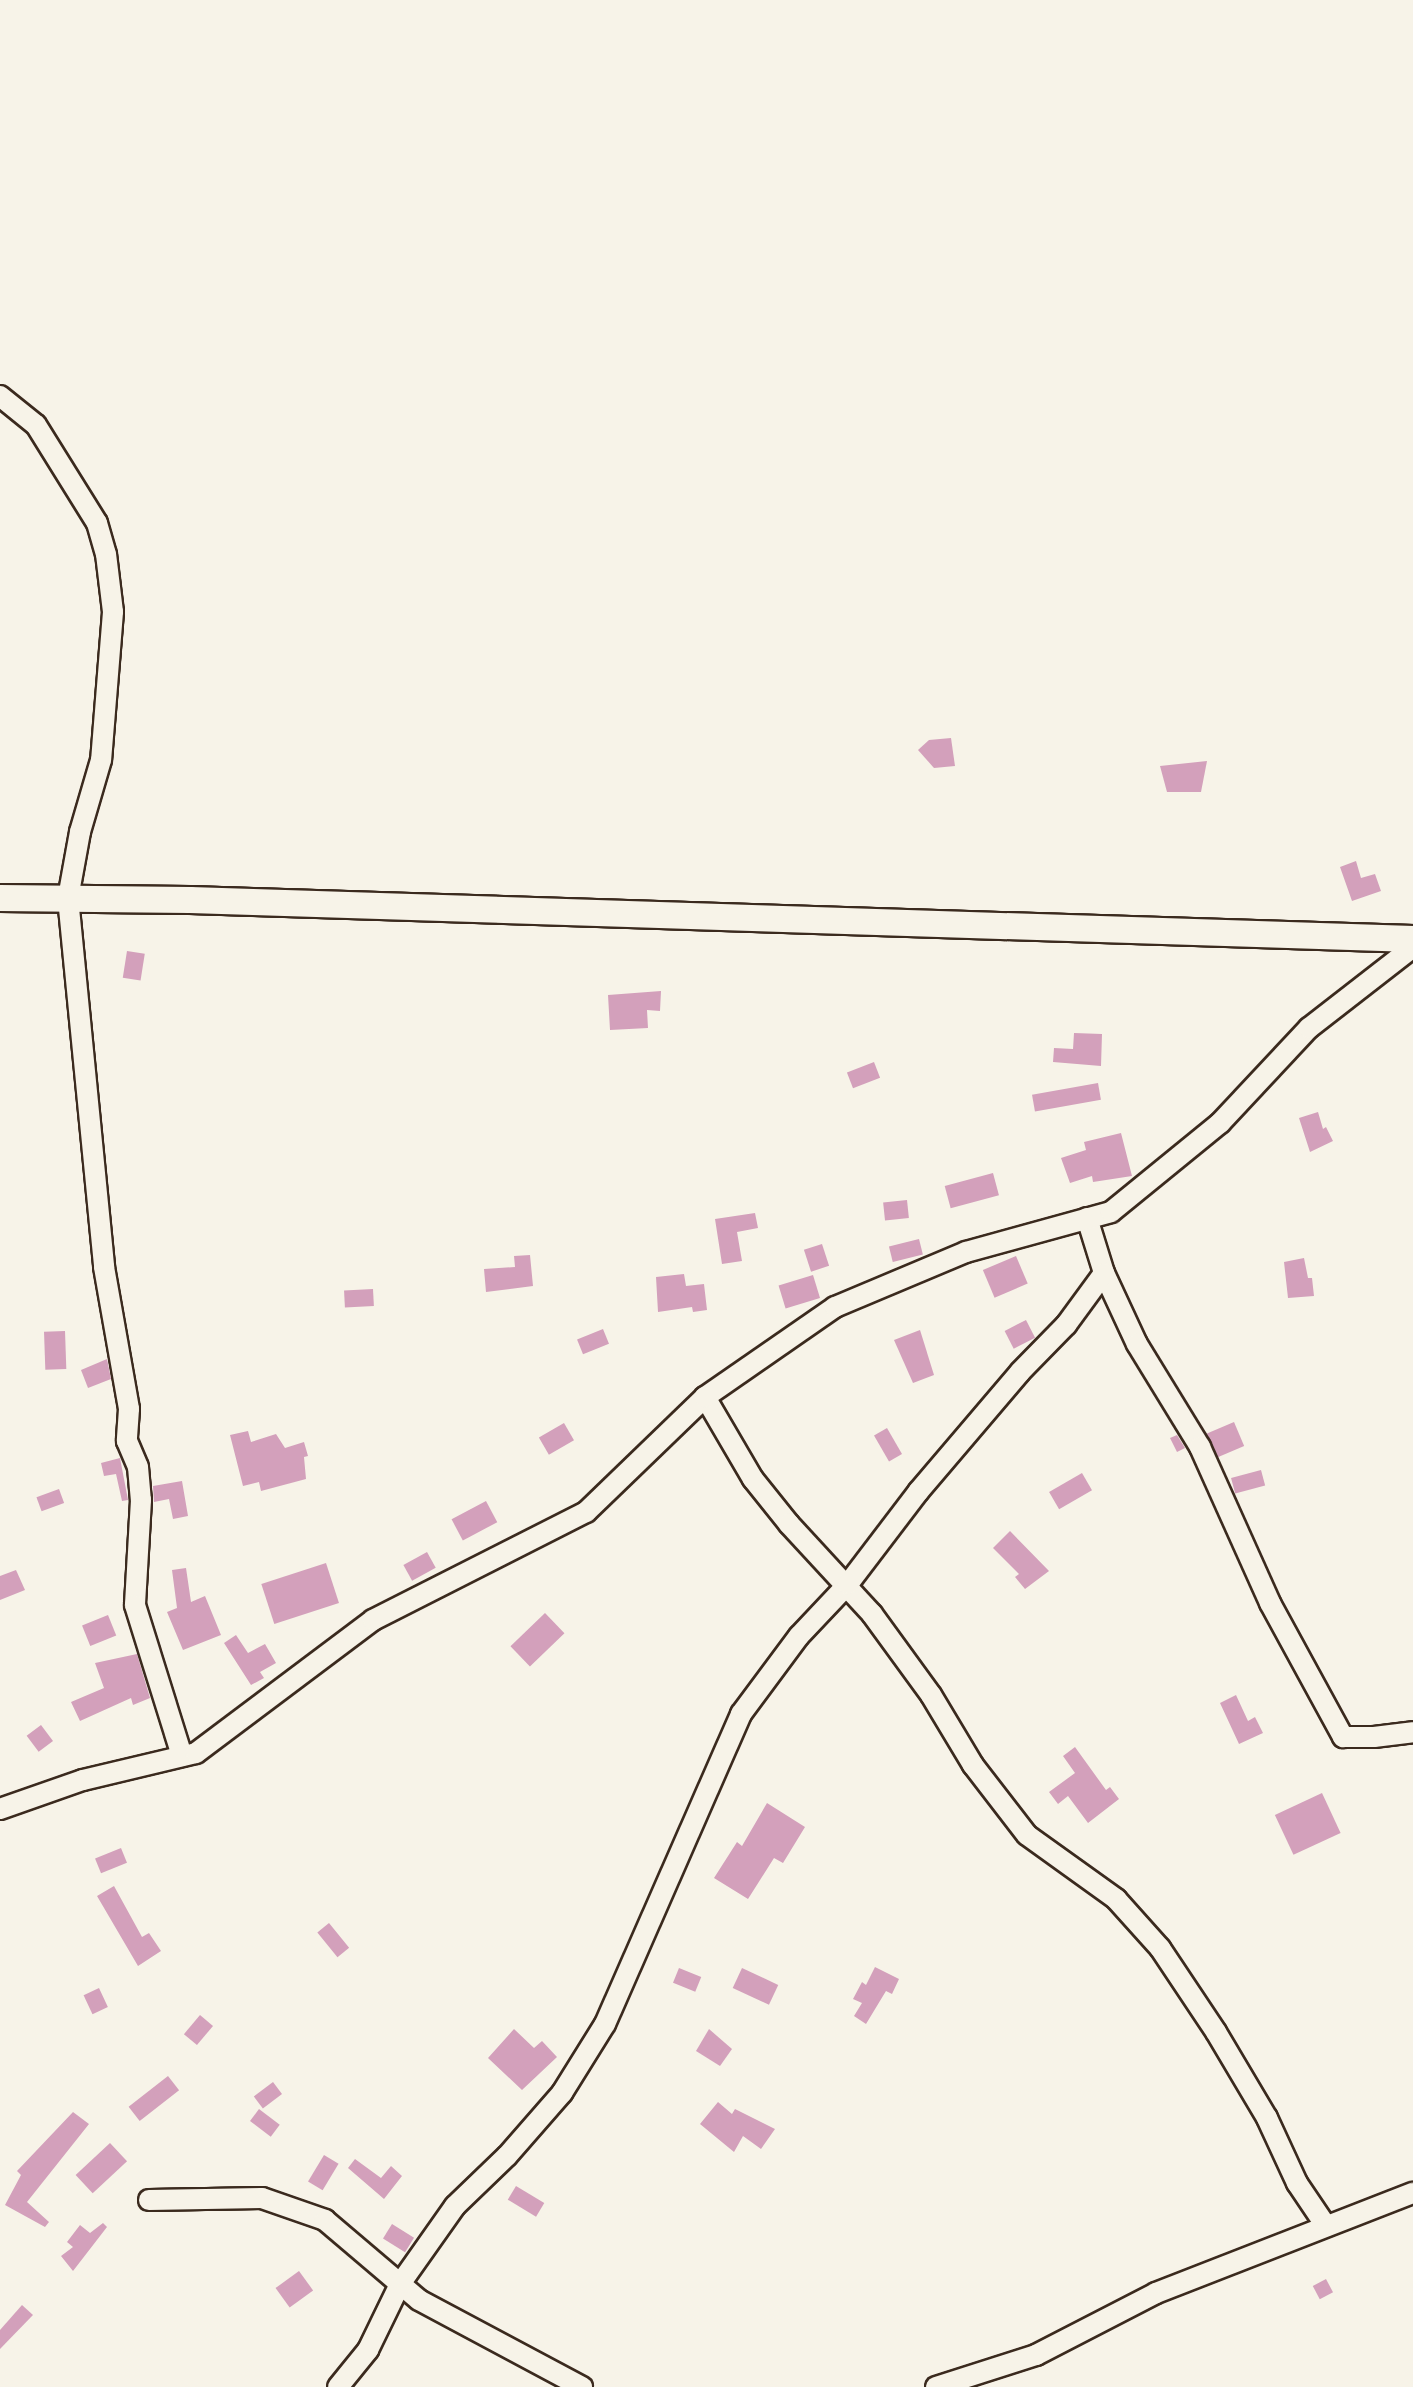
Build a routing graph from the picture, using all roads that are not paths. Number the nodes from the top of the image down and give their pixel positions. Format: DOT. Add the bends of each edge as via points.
graph roads {
  1 [pos="0,396"];
  2 [pos="0,898"];
  3 [pos="68,898"];
  4 [pos="1413,939"];
  5 [pos="1413,947"];
  6 [pos="1087,1218"];
  7 [pos="1104,1273"];
  8 [pos="705,1397"];
  9 [pos="848,1584"];
  10 [pos="1413,1732"];
  11 [pos="182,1756"];
  12 [pos="0,1809"];
  13 [pos="1413,2193"];
  14 [pos="149,2200"];
  15 [pos="1326,2226"];
  16 [pos="400,2284"];
  17 [pos="338,2387"];
  18 [pos="582,2387"];
  19 [pos="936,2387"];
  1 -- 3 [label="street" via="36,425 97,523 106,554 113,612 101,760"];
  2 -- 3 [label="street"];
  3 -- 4 [label="street"];
  3 -- 11 [label="street" via="104,1267 129,1409 127,1441 138,1467 135,1605"];
  5 -- 6 [label="street" via="1309,1028 1220,1123 1111,1212"];
  6 -- 7 [label="street"];
  6 -- 8 [label="street" via="966,1252 835,1307"];
  7 -- 9 [label="street" via="1066,1325 918,1492"];
  7 -- 10 [label="street" via="1137,1344 1200,1447 1270,1603 1343,1737"];
  8 -- 9 [label="street" via="753,1479"];
  8 -- 11 [label="street" via="586,1512 373,1620 196,1753"];
  9 -- 15 [label="street" via="1027,1835 1116,1899 1160,1948 1216,2032 1267,2118 1297,2183"];
  9 -- 16 [label="street" via="799,1636 741,1714 605,2024 562,2093 455,2206"];
  11 -- 12 [label="street" via="83,1780"];
  13 -- 15 [label="street"];
  14 -- 16 [label="street" via="262,2198 325,2220"];
  15 -- 19 [label="street" via="1156,2293 1036,2355"];
  16 -- 17 [label="street" via="368,2350"];
  16 -- 18 [label="street" via="419,2300"];
}
